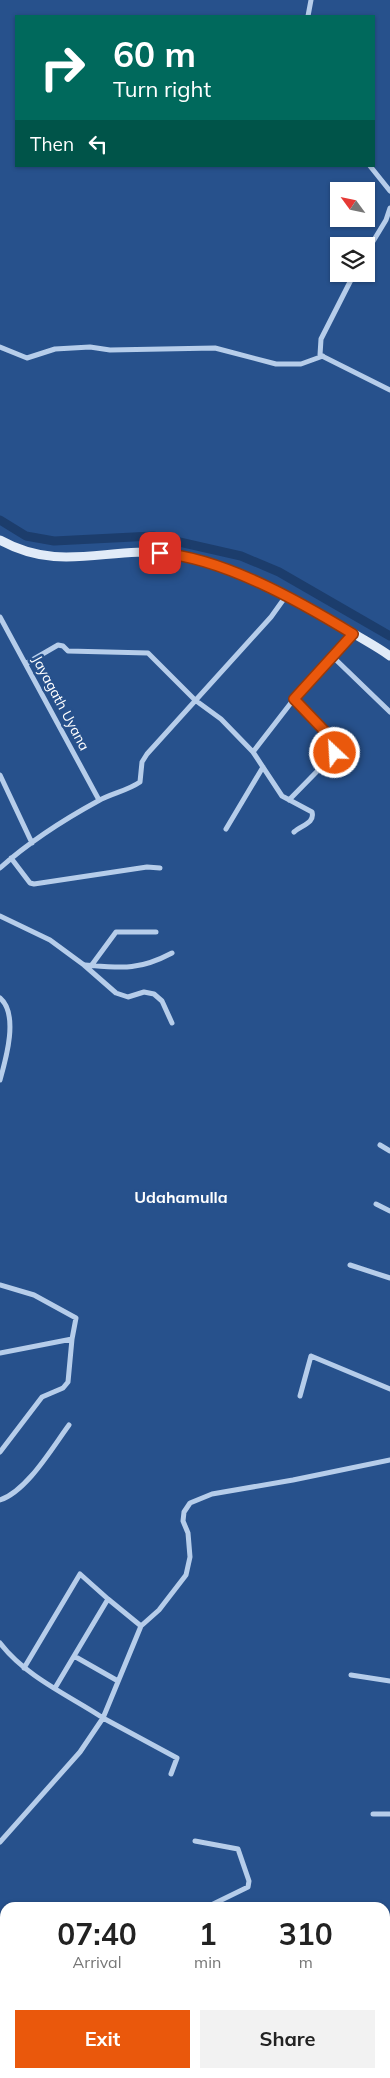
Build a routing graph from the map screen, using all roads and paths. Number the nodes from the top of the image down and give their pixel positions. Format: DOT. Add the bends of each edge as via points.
graph roads {
  1 [pos="311,0"];
  2 [pos="308,15"];
  3 [pos="371,167"];
  4 [pos="390,191"];
  5 [pos="390,208"];
  6 [pos="375,238"];
  7 [pos="350,282"];
  8 [pos="0,347"];
  9 [pos="323,356"];
  10 [pos="390,390"];
  11 [pos="0,540"];
  12 [pos="286,596"];
  13 [pos="0,617"];
  14 [pos="353,634"];
  15 [pos="332,656"];
  16 [pos="390,656"];
  17 [pos="27,663"];
  18 [pos="294,699"];
  19 [pos="195,700"];
  20 [pos="390,712"];
  21 [pos="253,752"];
  22 [pos="263,767"];
  23 [pos="0,776"];
  24 [pos="100,800"];
  25 [pos="289,800"];
  26 [pos="226,829"];
  27 [pos="294,832"];
  28 [pos="32,843"];
  29 [pos="11,858"];
  30 [pos="0,868"];
  31 [pos="160,868"];
  32 [pos="0,916"];
  33 [pos="156,932"];
  34 [pos="172,953"];
  35 [pos="84,965"];
  36 [pos="91,966"];
  37 [pos="0,998"];
  38 [pos="172,1023"];
  39 [pos="0,1080"];
  40 [pos="380,1145"];
  41 [pos="390,1151"];
  42 [pos="376,1204"];
  43 [pos="390,1211"];
  44 [pos="350,1265"];
  45 [pos="390,1278"];
  46 [pos="0,1285"];
  47 [pos="72,1339"];
  48 [pos="0,1354"];
  49 [pos="390,1389"];
  50 [pos="300,1396"];
  51 [pos="69,1425"];
  52 [pos="0,1452"];
  53 [pos="390,1460"];
  54 [pos="0,1500"];
  55 [pos="108,1599"];
  56 [pos="141,1626"];
  57 [pos="0,1643"];
  58 [pos="74,1656"];
  59 [pos="24,1668"];
  60 [pos="351,1675"];
  61 [pos="118,1681"];
  62 [pos="390,1681"];
  63 [pos="55,1688"];
  64 [pos="103,1718"];
  65 [pos="171,1774"];
  66 [pos="373,1814"];
  67 [pos="390,1814"];
  68 [pos="195,1840"];
  69 [pos="0,1842"];
  70 [pos="217,1902"];
  1 -- 2 [label="street"];
  3 -- 4 [label="street"];
  5 -- 6 [label="street"];
  7 -- 9 [label="street" via="321,339 320,355"];
  8 -- 9 [label="street" via="26,358 56,349 90,347 110,350 215,348 276,364 301,364"];
  9 -- 10 [label="street"];
  11 -- 12 [label="main road" via="18,550 75,558 148,552 171,554 231,570"];
  12 -- 14 [label="main road"];
  12 -- 19 [label="street" via="271,617"];
  13 -- 17 [label="street, Jayagath Uyana"];
  14 -- 15 [label="street"];
  14 -- 16 [label="main road"];
  15 -- 18 [label="street"];
  15 -- 20 [label="street"];
  17 -- 19 [label="street" via="58,645 68,651 148,654"];
  17 -- 24 [label="street, Jayagath Uyana"];
  18 -- 21 [label="street"];
  18 -- 25 [label="street" via="336,743 337,748"];
  19 -- 21 [label="street" via="220,719"];
  19 -- 24 [label="street" via="147,754 142,762 140,782"];
  21 -- 22 [label="street"];
  22 -- 25 [label="street" via="282,796"];
  22 -- 26 [label="street"];
  23 -- 28 [label="street"];
  24 -- 28 [label="street"];
  25 -- 27 [label="street" via="312,812 313,817"];
  28 -- 29 [label="street"];
  29 -- 30 [label="street"];
  29 -- 31 [label="street" via="34,884 148,867"];
  32 -- 35 [label="street" via="50,940"];
  33 -- 36 [label="street" via="116,932"];
  34 -- 36 [label="street" via="139,967"];
  35 -- 36 [label="street"];
  35 -- 38 [label="street" via="116,993 128,997 144,992 154,994 162,1001"];
  37 -- 39 [label="street" via="10,1014 10,1032"];
  40 -- 41 [label="street"];
  42 -- 43 [label="street"];
  44 -- 45 [label="street"];
  46 -- 47 [label="street" via="34,1295 76,1318"];
  47 -- 48 [label="street"];
  47 -- 52 [label="street" via="68,1382 63,1388 42,1397"];
  49 -- 50 [label="street" via="311,1356"];
  51 -- 54 [label="street" via="26,1480 10,1497"];
  53 -- 56 [label="street" via="212,1494 190,1504 184,1512 190,1557 186,1575 159,1610"];
  55 -- 56 [label="street"];
  55 -- 58 [label="street"];
  55 -- 59 [label="street" via="80,1574"];
  56 -- 61 [label="street"];
  57 -- 59 [label="street"];
  58 -- 61 [label="street"];
  58 -- 63 [label="street"];
  59 -- 63 [label="street"];
  60 -- 62 [label="street"];
  61 -- 64 [label="street"];
  63 -- 64 [label="street"];
  64 -- 65 [label="street" via="177,1758"];
  64 -- 69 [label="street" via="80,1752"];
  66 -- 67 [label="street"];
  68 -- 70 [label="street" via="238,1849 248,1887"];
}
